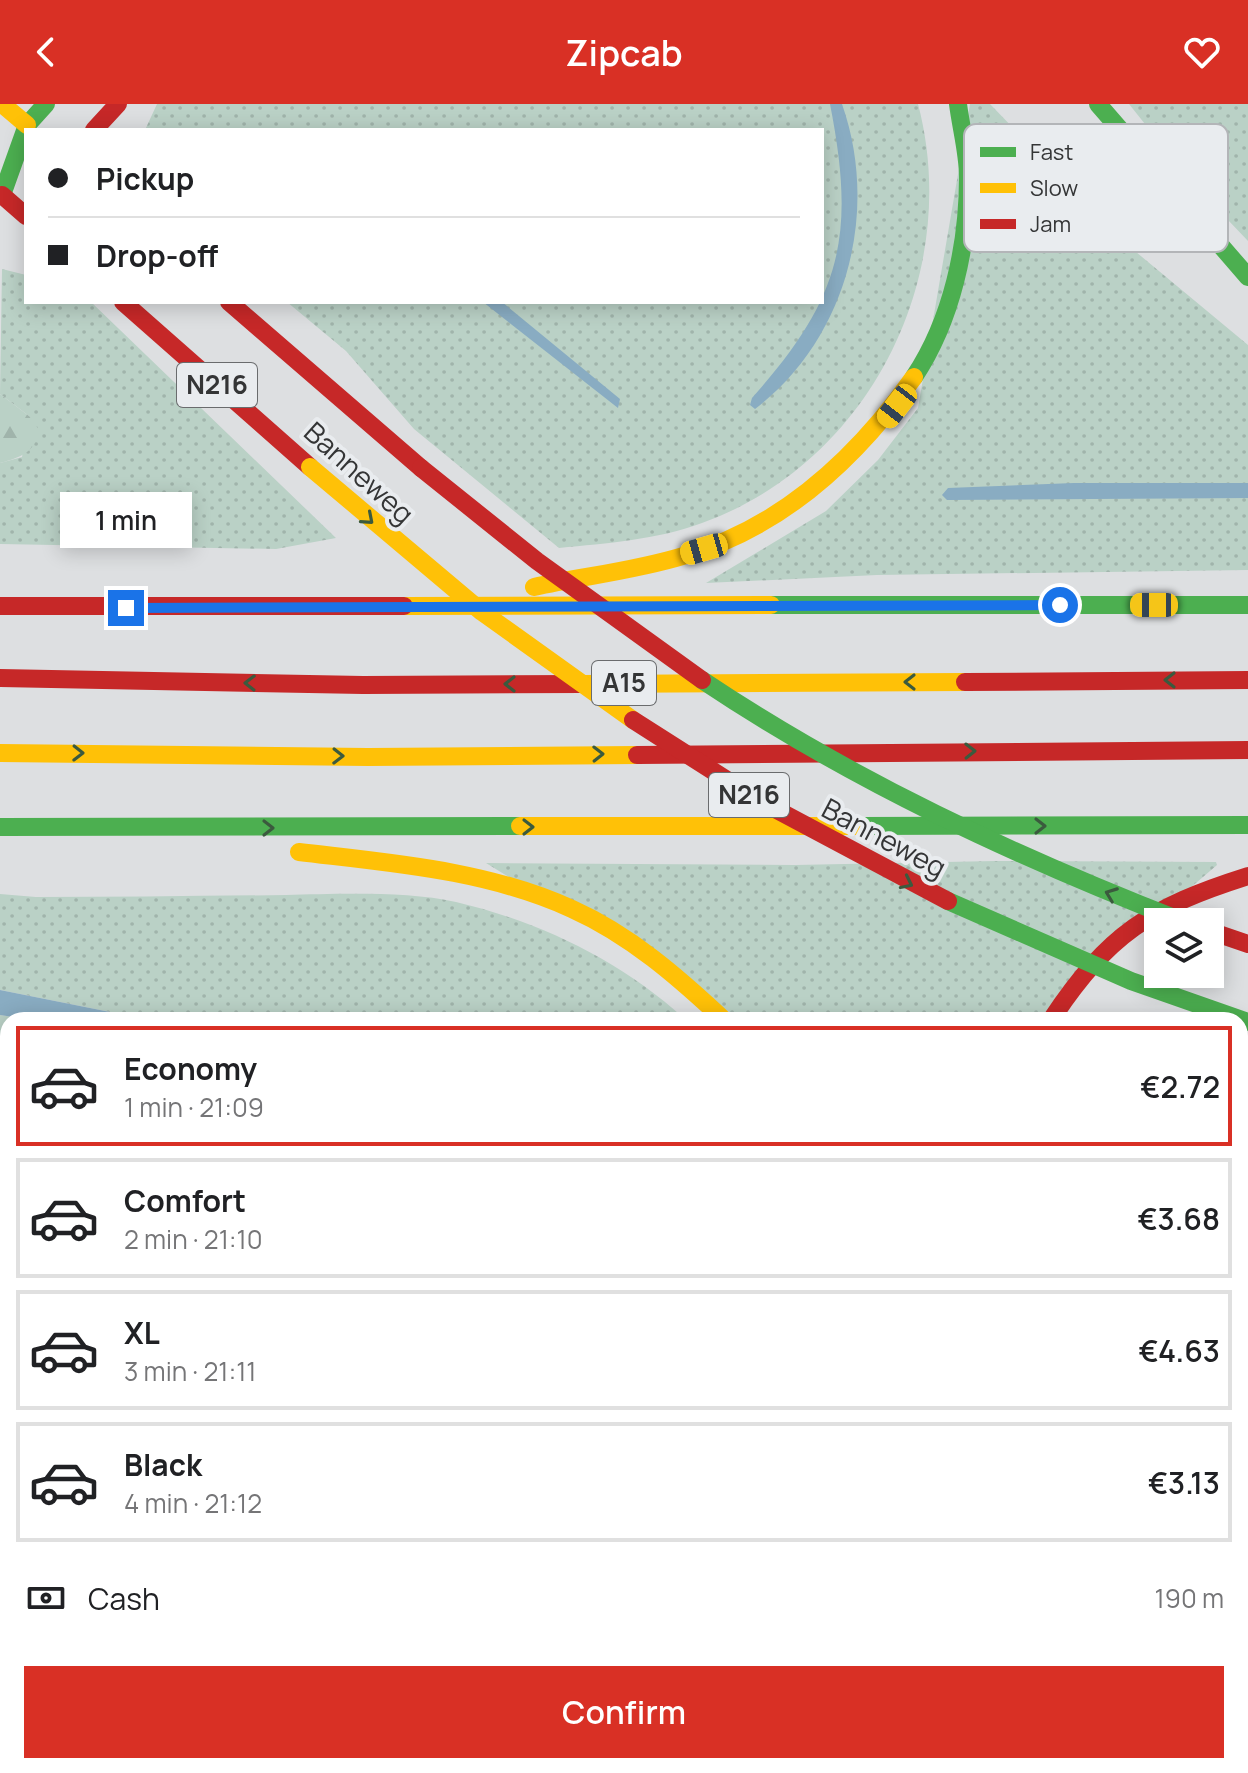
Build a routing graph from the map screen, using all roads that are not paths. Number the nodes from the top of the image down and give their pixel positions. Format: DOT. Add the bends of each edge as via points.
graph roads {
  1 [pos="2,104"];
  2 [pos="46,104"];
  3 [pos="118,104"];
  4 [pos="958,104"];
  5 [pos="1098,104"];
  6 [pos="1115,124"];
  7 [pos="29,128"];
  8 [pos="96,128"];
  9 [pos="964,128"];
  10 [pos="24,140"];
  11 [pos="24,183"];
  12 [pos="1,194"];
  13 [pos="24,214"];
  14 [pos="964,227"];
  15 [pos="1226,252"];
  16 [pos="1248,277"];
  17 [pos="125,304"];
  18 [pos="231,304"];
  19 [pos="1248,605"];
  20 [pos="0,606"];
  21 [pos="434,608"];
  22 [pos="0,678"];
  23 [pos="1248,680"];
  24 [pos="1248,750"];
  25 [pos="0,753"];
  26 [pos="1248,825"];
  27 [pos="0,827"];
  28 [pos="106,829"];
  29 [pos="246,845"];
  30 [pos="277,849"];
  31 [pos="1248,876"];
  32 [pos="1148,908"];
  33 [pos="1224,936"];
  34 [pos="1248,944"];
  35 [pos="715,1012"];
  36 [pos="1057,1012"];
  37 [pos="1220,1012"];
  1 -- 7 [label="main road"];
  2 -- 7 [label="main road"];
  3 -- 8 [label="main road"];
  4 -- 9 [label="main road"];
  5 -- 6 [label="main road"];
  10 -- 12 [label="main road"];
  11 -- 12 [label="main road"];
  12 -- 13 [label="main road"];
  14 -- 21 [label="main road" via="951,293 912,385 883,425 840,469 760,525 704,549"];
  15 -- 16 [label="main road"];
  17 -- 37 [label="main road, Banneweg / N216, one-way, bridge" via="400,547 493,623 617,711 747,794 887,873 1101,969"];
  32 -- 18 [label="main road, Banneweg / N216, one-way, bridge" via="940,818 738,705 528,557"];
  19 -- 21 [label="main road"];
  20 -- 21 [label="main road"];
  23 -- 22 [label="main road, A15, one-way" via="363,685"];
  25 -- 24 [label="main road, one-way" via="368,757"];
  28 -- 26 [label="main road, one-way"];
  27 -- 28 [label="main road"];
  28 -- 29 [label="main road"];
  30 -- 35 [label="main road" via="401,864 506,884 552,900 642,949"];
  31 -- 36 [label="main road" via="1165,904 1122,931 1095,957"];
  33 -- 34 [label="main road"];
}
